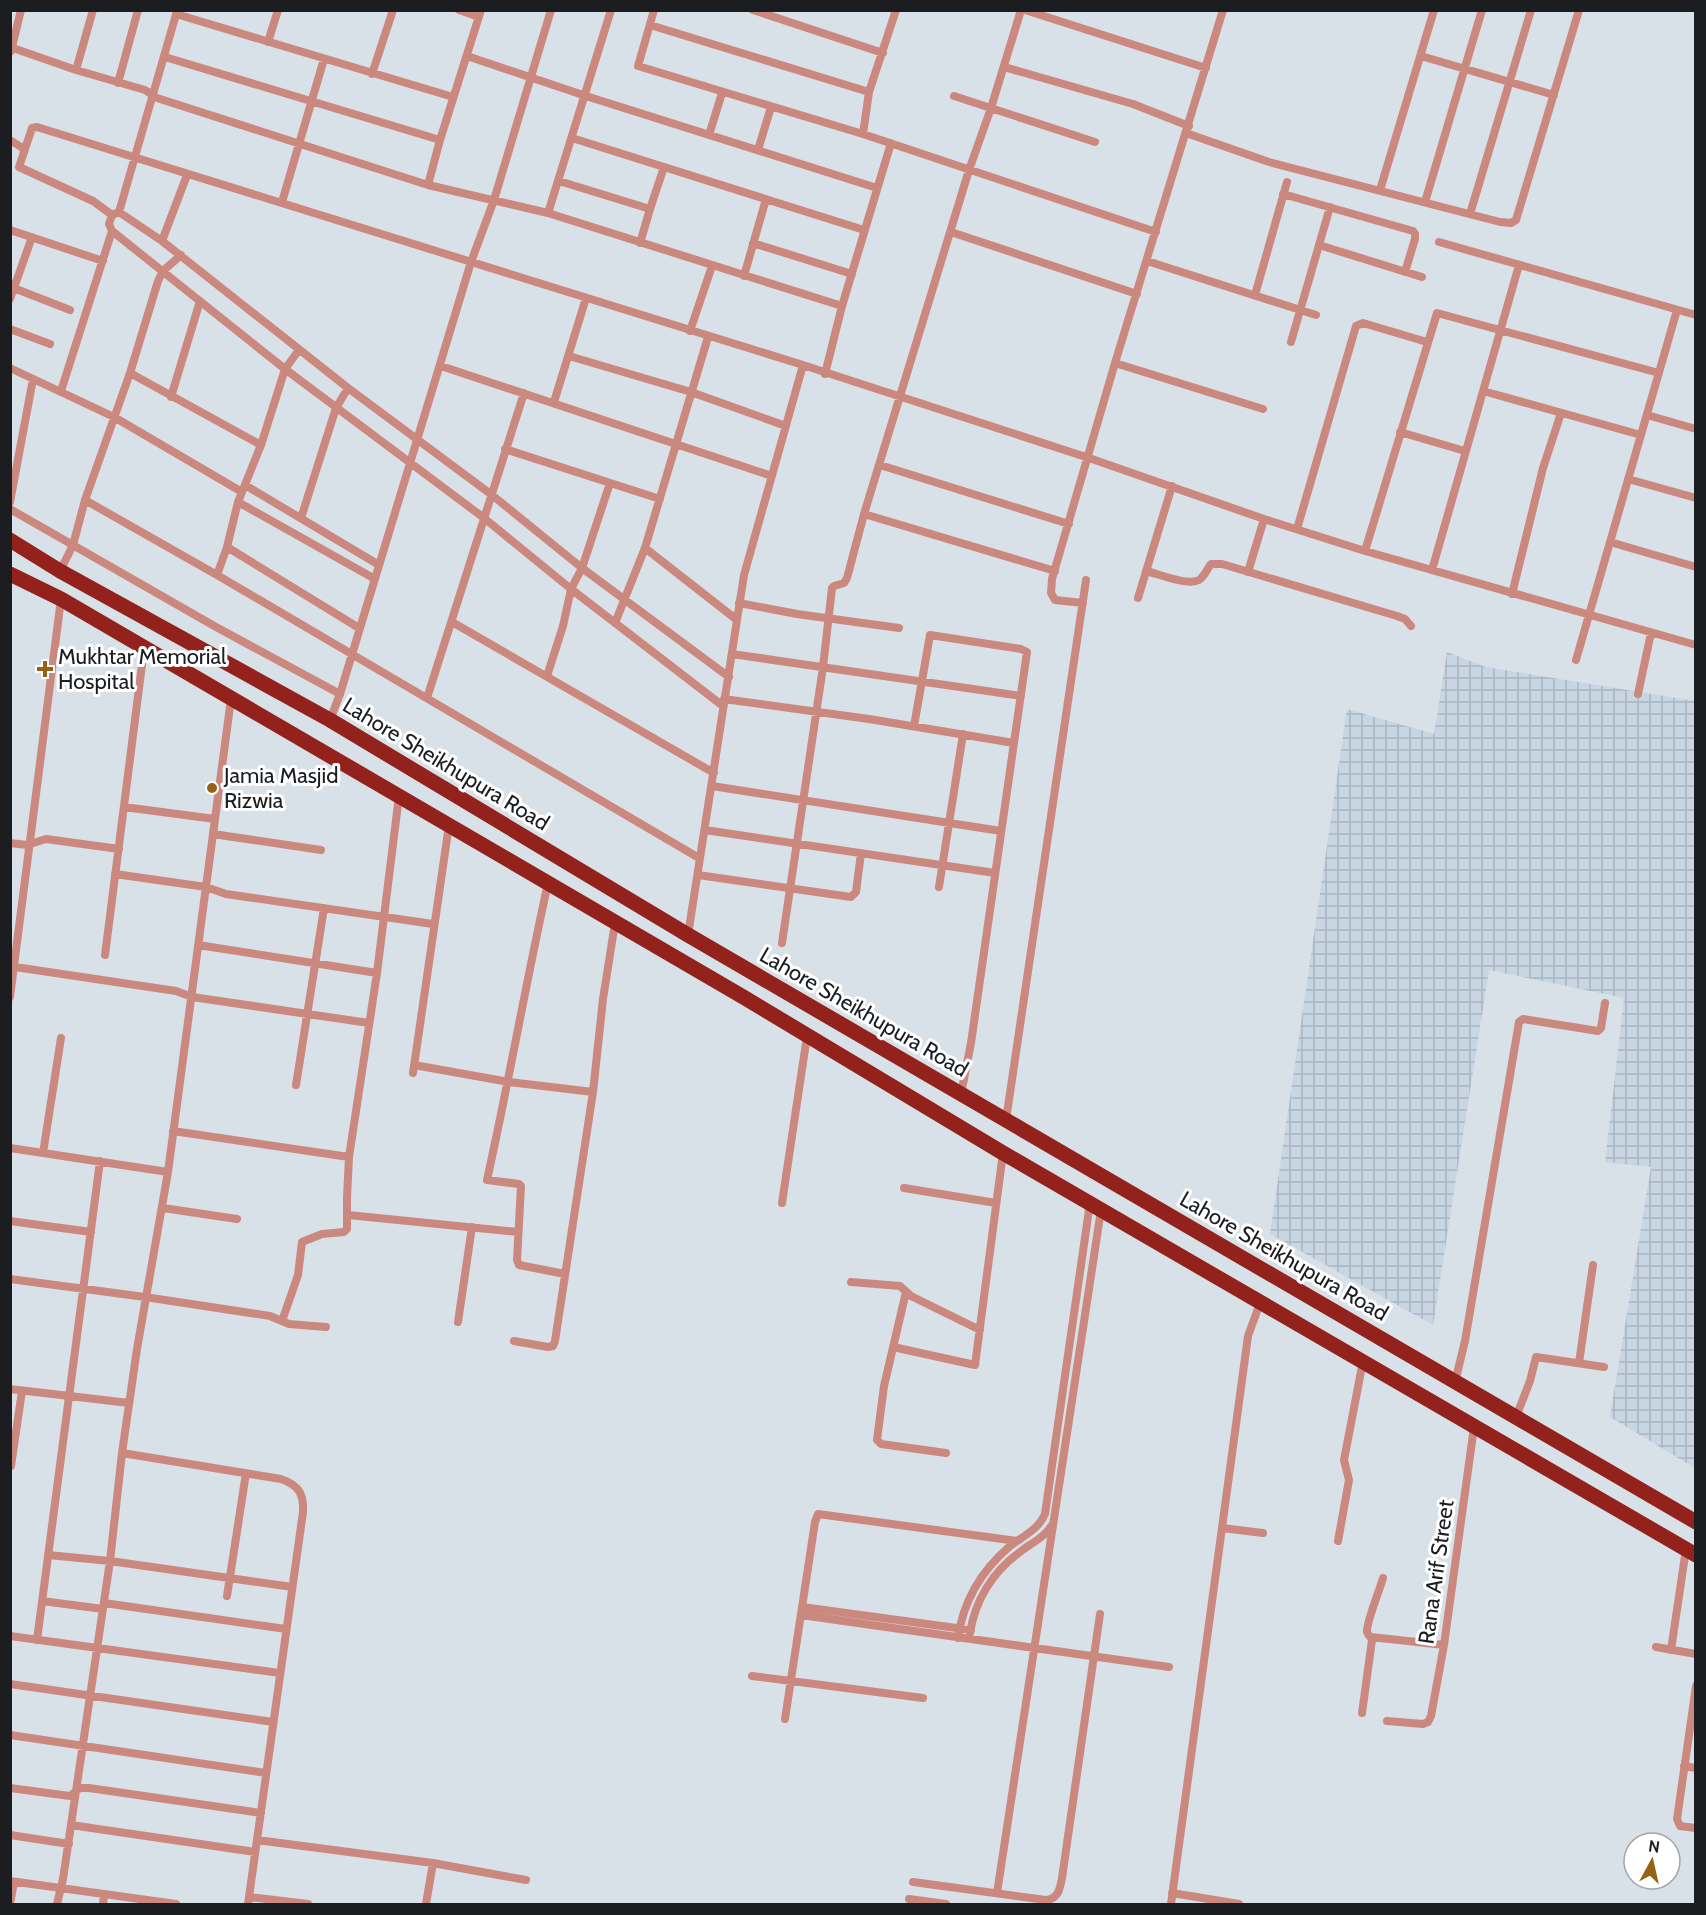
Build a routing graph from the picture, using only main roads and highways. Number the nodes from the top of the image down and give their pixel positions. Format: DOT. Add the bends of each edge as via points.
graph roads {
  1 [pos="10,540"];
  2 [pos="10,574"];
  3 [pos="1582,1456"];
  4 [pos="1568,1481"];
  5 [pos="1695,1522"];
  6 [pos="1691,1552"];
  1 -- 3 [label="highway, Lahore Sheikhupura Road" via="330,720 688,935"];
  2 -- 4 [label="highway" via="61,599"];
  3 -- 4 [label="highway"];
  3 -- 5 [label="highway, Lahore Sheikhupura Road"];
  4 -- 6 [label="highway"];
}
